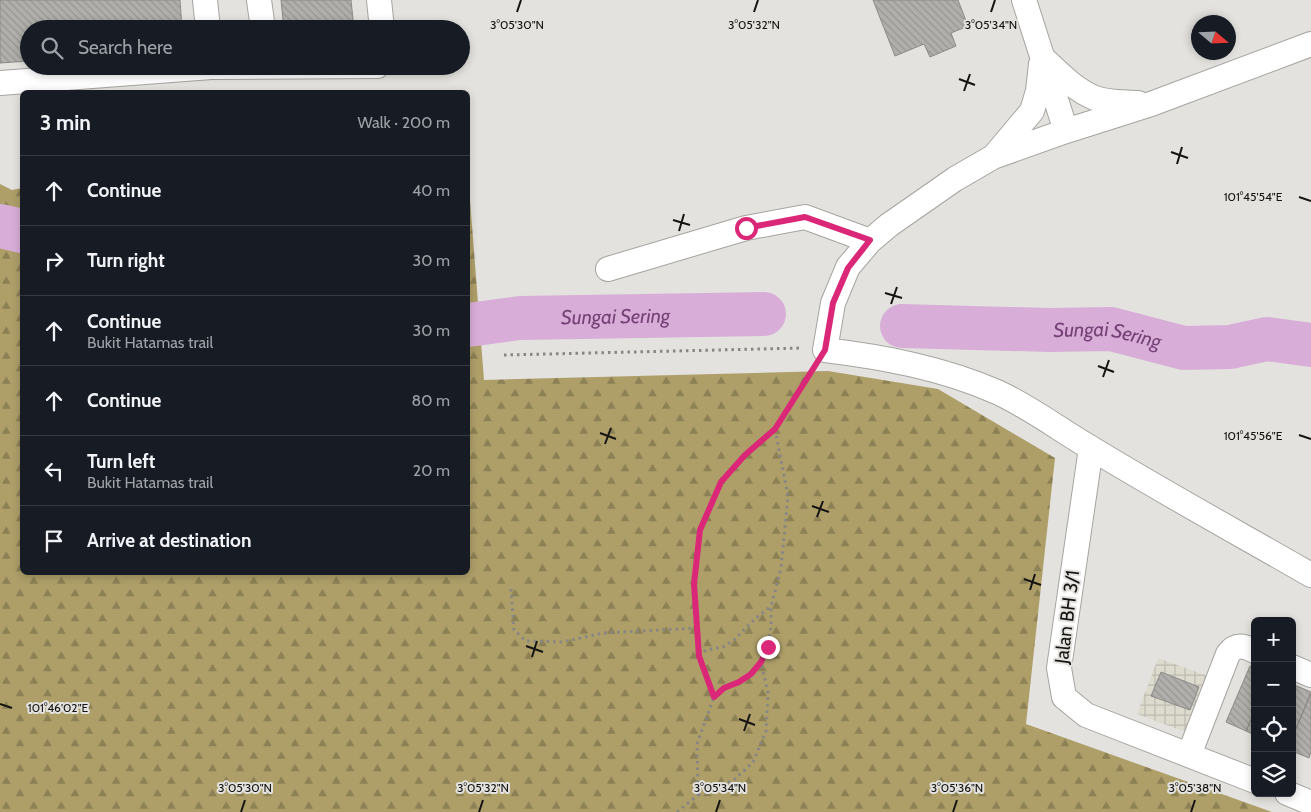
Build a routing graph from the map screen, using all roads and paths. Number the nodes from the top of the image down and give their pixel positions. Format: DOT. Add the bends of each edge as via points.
graph roads {
  1 [pos="205,0"];
  2 [pos="259,0"];
  3 [pos="378,0"];
  4 [pos="1024,0"];
  5 [pos="207,20"];
  6 [pos="262,20"];
  7 [pos="381,20"];
  8 [pos="1311,44"];
  9 [pos="1042,57"];
  10 [pos="106,75"];
  11 [pos="0,83"];
  12 [pos="1151,104"];
  13 [pos="1066,131"];
  14 [pos="993,157"];
  15 [pos="870,240"];
  16 [pos="608,269"];
  17 [pos="825,350"];
  18 [pos="504,355"];
  19 [pos="775,429"];
  20 [pos="1091,448"];
  21 [pos="1311,575"];
  22 [pos="511,588"];
  23 [pos="771,607"];
  24 [pos="697,628"];
  25 [pos="1251,649"];
  26 [pos="699,656"];
  27 [pos="761,662"];
  28 [pos="1296,669"];
  29 [pos="1311,675"];
  30 [pos="714,697"];
  31 [pos="1189,755"];
  32 [pos="1251,779"];
  33 [pos="698,795"];
  34 [pos="1296,797"];
  35 [pos="1311,803"];
  36 [pos="677,812"];
  1 -- 5 [label="street"];
  2 -- 6 [label="street"];
  3 -- 7 [label="street"];
  4 -- 9 [label="street"];
  8 -- 12 [label="street"];
  9 -- 12 [label="street" via="1068,82 1096,98"];
  9 -- 13 [label="street"];
  9 -- 14 [label="street" via="1032,111"];
  10 -- 11 [label="street"];
  12 -- 13 [label="street"];
  13 -- 14 [label="street"];
  14 -- 15 [label="street" via="918,204"];
  15 -- 16 [label="street" via="805,217 746,228"];
  15 -- 17 [label="street" via="848,268 833,303"];
  17 -- 18 [label="path"];
  17 -- 19 [label="path"];
  17 -- 20 [label="street" via="891,359 943,372 997,392"];
  19 -- 23 [label="path" via="788,496 781,568"];
  19 -- 24 [label="path" via="721,482 700,530 694,584"];
  20 -- 21 [label="street"];
  20 -- 31 [label="street, Jalan BH 3/1" via="1059,668 1064,697 1086,715"];
  22 -- 24 [label="path" via="514,630 526,641 563,642 603,633"];
  23 -- 26 [label="path" via="734,640 723,647 706,650"];
  23 -- 27 [label="path" via="768,647"];
  24 -- 26 [label="path"];
  25 -- 31 [label="street" via="1238,646 1228,654"];
  26 -- 30 [label="path"];
  27 -- 30 [label="path" via="751,674"];
  27 -- 33 [label="path" via="768,693 766,731 753,762 734,780"];
  28 -- 29 [label="street"];
  30 -- 33 [label="path" via="697,744"];
  31 -- 32 [label="street, Jalan BH 3/1"];
  33 -- 36 [label="path"];
  34 -- 35 [label="street"];
}
